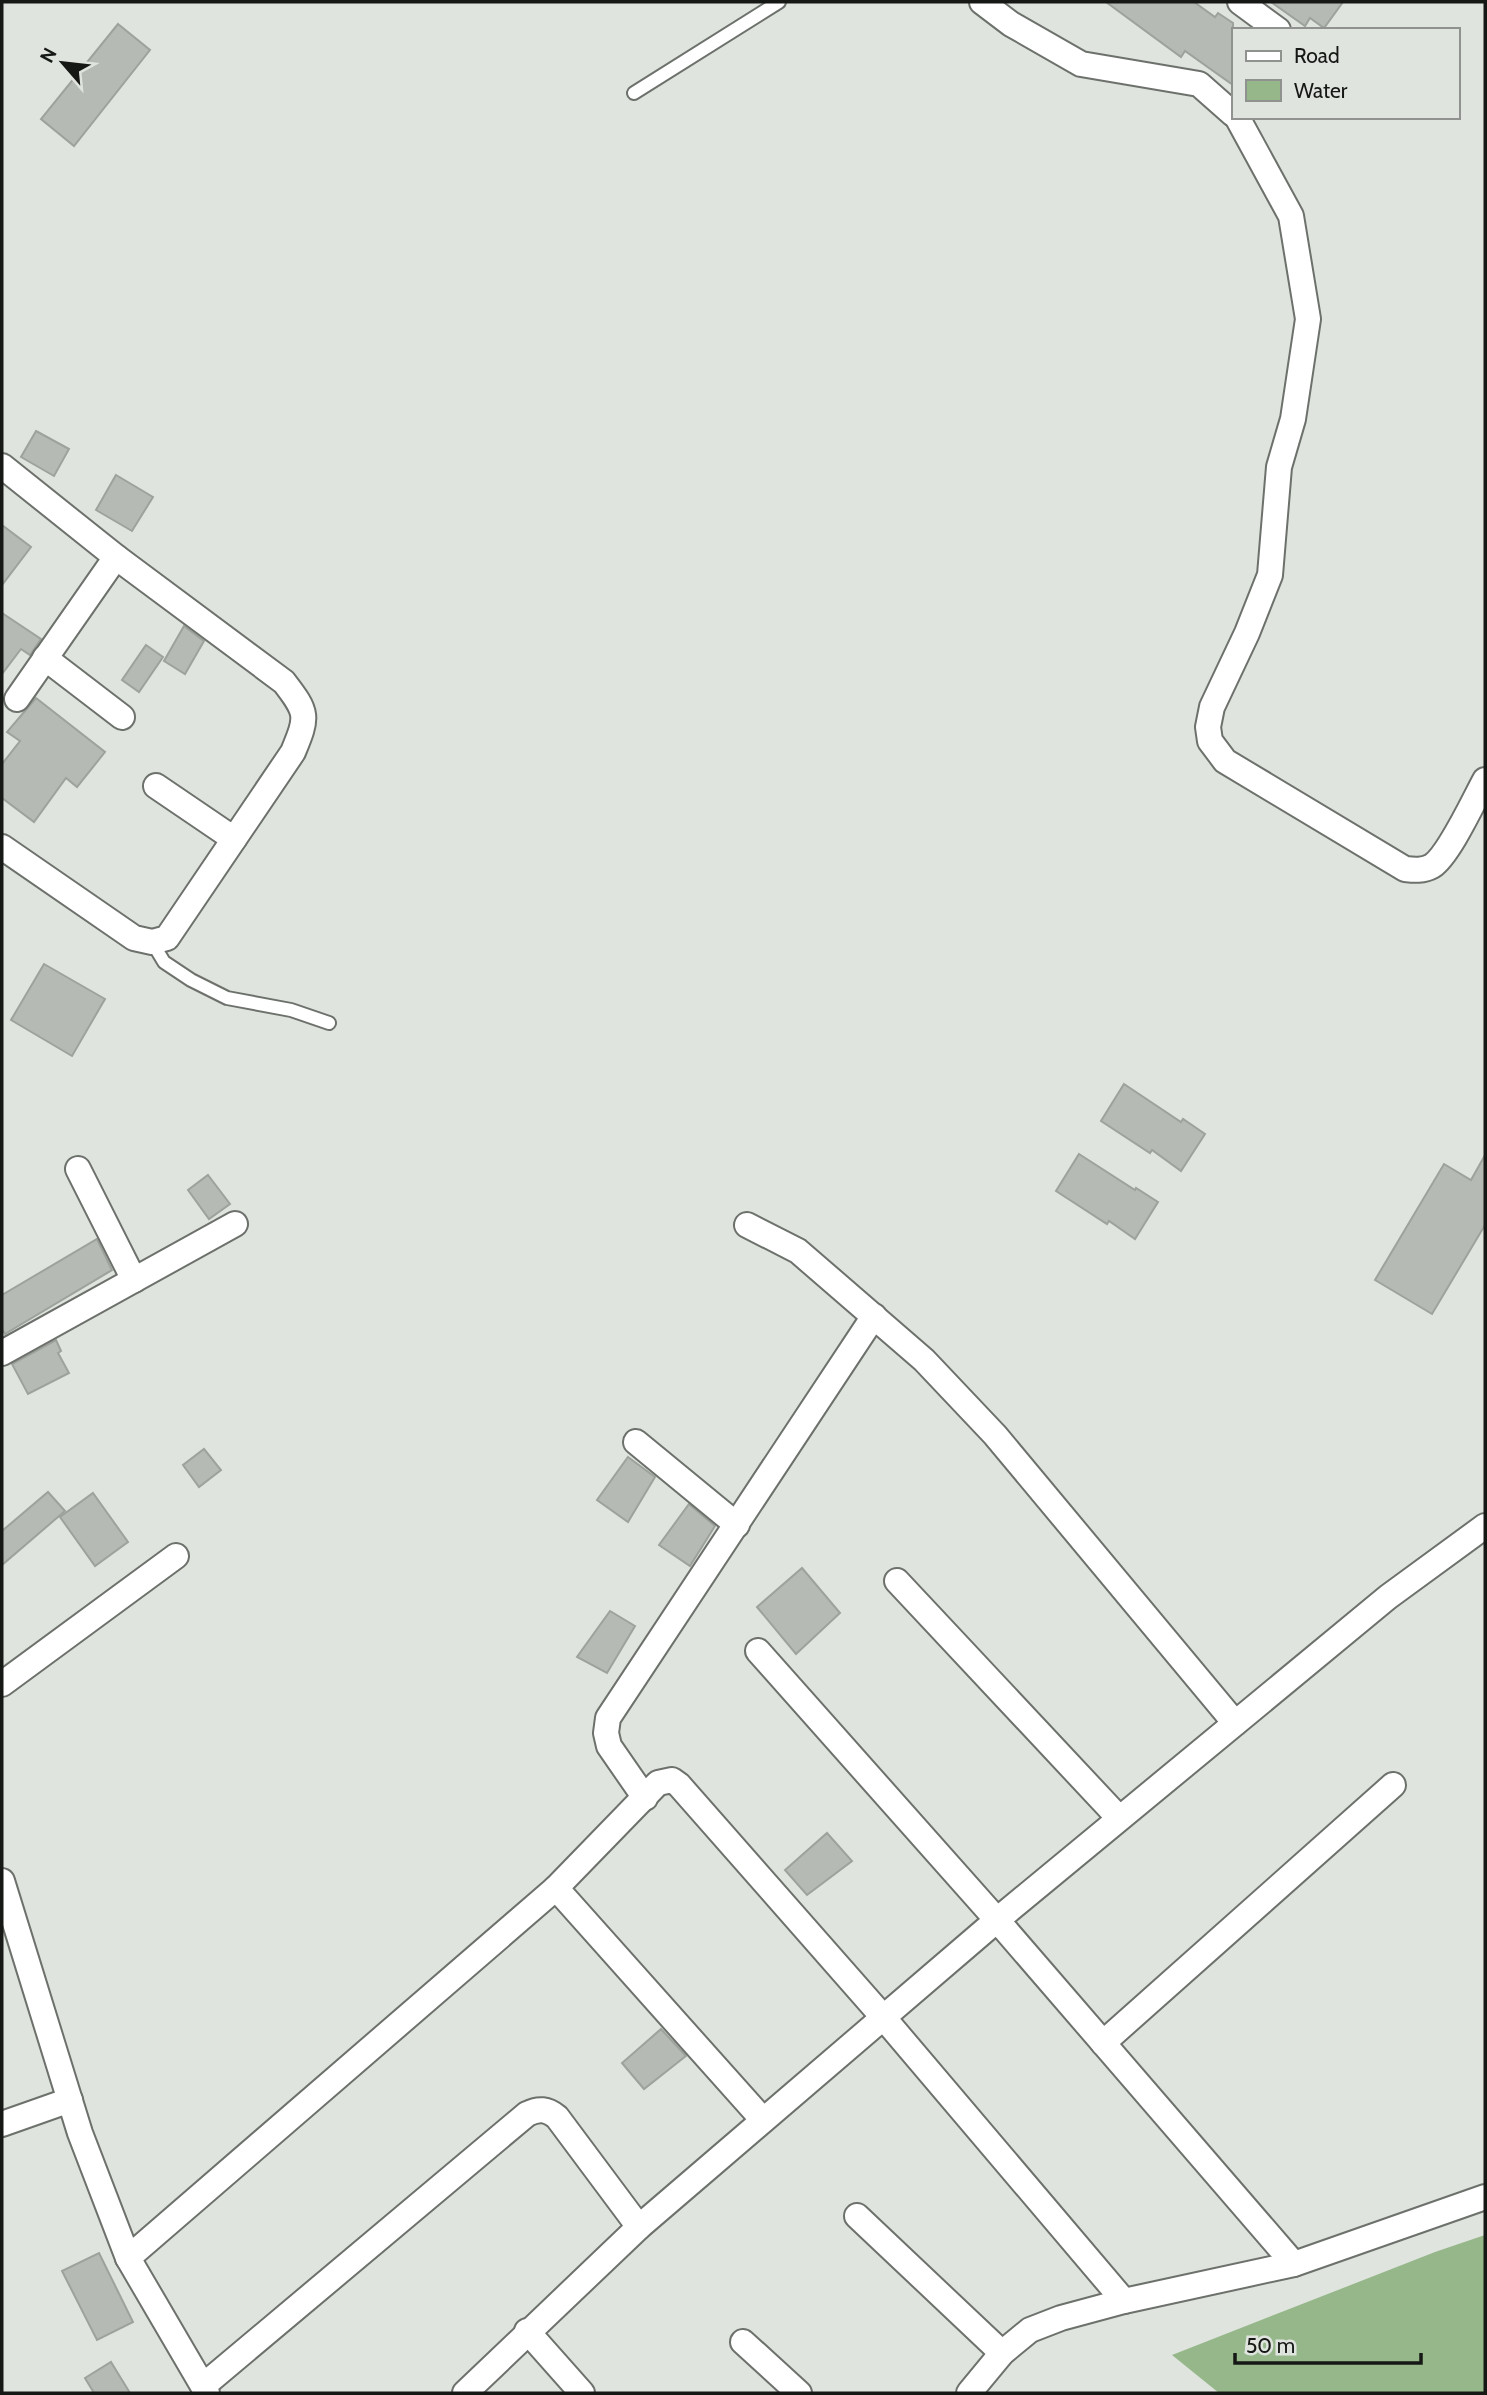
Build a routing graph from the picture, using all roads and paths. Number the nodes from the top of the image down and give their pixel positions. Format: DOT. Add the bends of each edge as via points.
graph roads {
  1 [pos="779,2"];
  2 [pos="982,2"];
  3 [pos="1240,2"];
  4 [pos="1275,28"];
  5 [pos="634,93"];
  6 [pos="1232,113"];
  7 [pos="1238,119"];
  8 [pos="2,466"];
  9 [pos="116,556"];
  10 [pos="45,658"];
  11 [pos="17,699"];
  12 [pos="122,717"];
  13 [pos="1485,780"];
  14 [pos="156,786"];
  15 [pos="234,839"];
  16 [pos="2,847"];
  17 [pos="152,942"];
  18 [pos="329,1023"];
  19 [pos="78,1169"];
  20 [pos="235,1224"];
  21 [pos="747,1225"];
  22 [pos="134,1280"];
  23 [pos="874,1316"];
  24 [pos="2,1353"];
  25 [pos="636,1442"];
  26 [pos="737,1525"];
  27 [pos="1485,1526"];
  28 [pos="176,1556"];
  29 [pos="897,1581"];
  30 [pos="758,1651"];
  31 [pos="2,1684"];
  32 [pos="1235,1723"];
  33 [pos="1393,1785"];
  34 [pos="645,1798"];
  35 [pos="1119,1818"];
  36 [pos="2,1881"];
  37 [pos="556,1888"];
  38 [pos="997,1920"];
  39 [pos="883,2017"];
  40 [pos="1103,2043"];
  41 [pos="70,2100"];
  42 [pos="762,2120"];
  43 [pos="2,2124"];
  44 [pos="1485,2197"];
  45 [pos="857,2216"];
  46 [pos="639,2227"];
  47 [pos="128,2258"];
  48 [pos="1294,2264"];
  49 [pos="1124,2301"];
  50 [pos="527,2331"];
  51 [pos="743,2342"];
  52 [pos="1002,2353"];
  53 [pos="205,2390"];
  54 [pos="465,2393"];
  55 [pos="582,2393"];
  56 [pos="799,2393"];
  57 [pos="969,2393"];
  1 -- 5 [label="lane"];
  2 -- 6 [label="street" via="1081,64 1199,84"];
  3 -- 4 [label="street"];
  7 -- 13 [label="street" via="1291,216 1308,319 1293,419 1279,467 1269,575 1212,707 1210,741 1225,761 1405,869 1425,868 1443,856"];
  8 -- 9 [label="street"];
  9 -- 10 [label="street"];
  9 -- 15 [label="street" via="284,681 302,705 303,727 293,752"];
  10 -- 11 [label="street"];
  10 -- 12 [label="street"];
  14 -- 15 [label="street"];
  15 -- 17 [label="street" via="167,938"];
  16 -- 17 [label="street" via="134,938"];
  17 -- 18 [label="lane" via="164,962 227,998 291,1010"];
  19 -- 22 [label="street"];
  20 -- 22 [label="street"];
  21 -- 23 [label="street" via="798,1251"];
  22 -- 24 [label="street"];
  23 -- 26 [label="street"];
  23 -- 32 [label="street" via="925,1360 995,1435"];
  25 -- 26 [label="street"];
  26 -- 34 [label="street" via="608,1718 609,1746"];
  27 -- 32 [label="street" via="1388,1597"];
  28 -- 31 [label="street"];
  29 -- 35 [label="street"];
  30 -- 38 [label="street"];
  32 -- 35 [label="street"];
  33 -- 40 [label="street"];
  34 -- 37 [label="street"];
  34 -- 39 [label="street" via="664,1780 679,1785"];
  35 -- 38 [label="street"];
  36 -- 41 [label="street"];
  37 -- 42 [label="street"];
  37 -- 47 [label="street"];
  38 -- 39 [label="street"];
  38 -- 40 [label="street"];
  39 -- 42 [label="street"];
  39 -- 49 [label="street"];
  40 -- 48 [label="street"];
  41 -- 43 [label="street"];
  41 -- 47 [label="street"];
  42 -- 46 [label="street"];
  44 -- 48 [label="street"];
  45 -- 52 [label="street"];
  46 -- 50 [label="street"];
  46 -- 53 [label="street" via="557,2117 535,2110"];
  47 -- 53 [label="street"];
  48 -- 49 [label="street"];
  49 -- 52 [label="street" via="1030,2330"];
  50 -- 54 [label="street"];
  50 -- 55 [label="street"];
  51 -- 56 [label="street"];
  52 -- 57 [label="street"];
}
